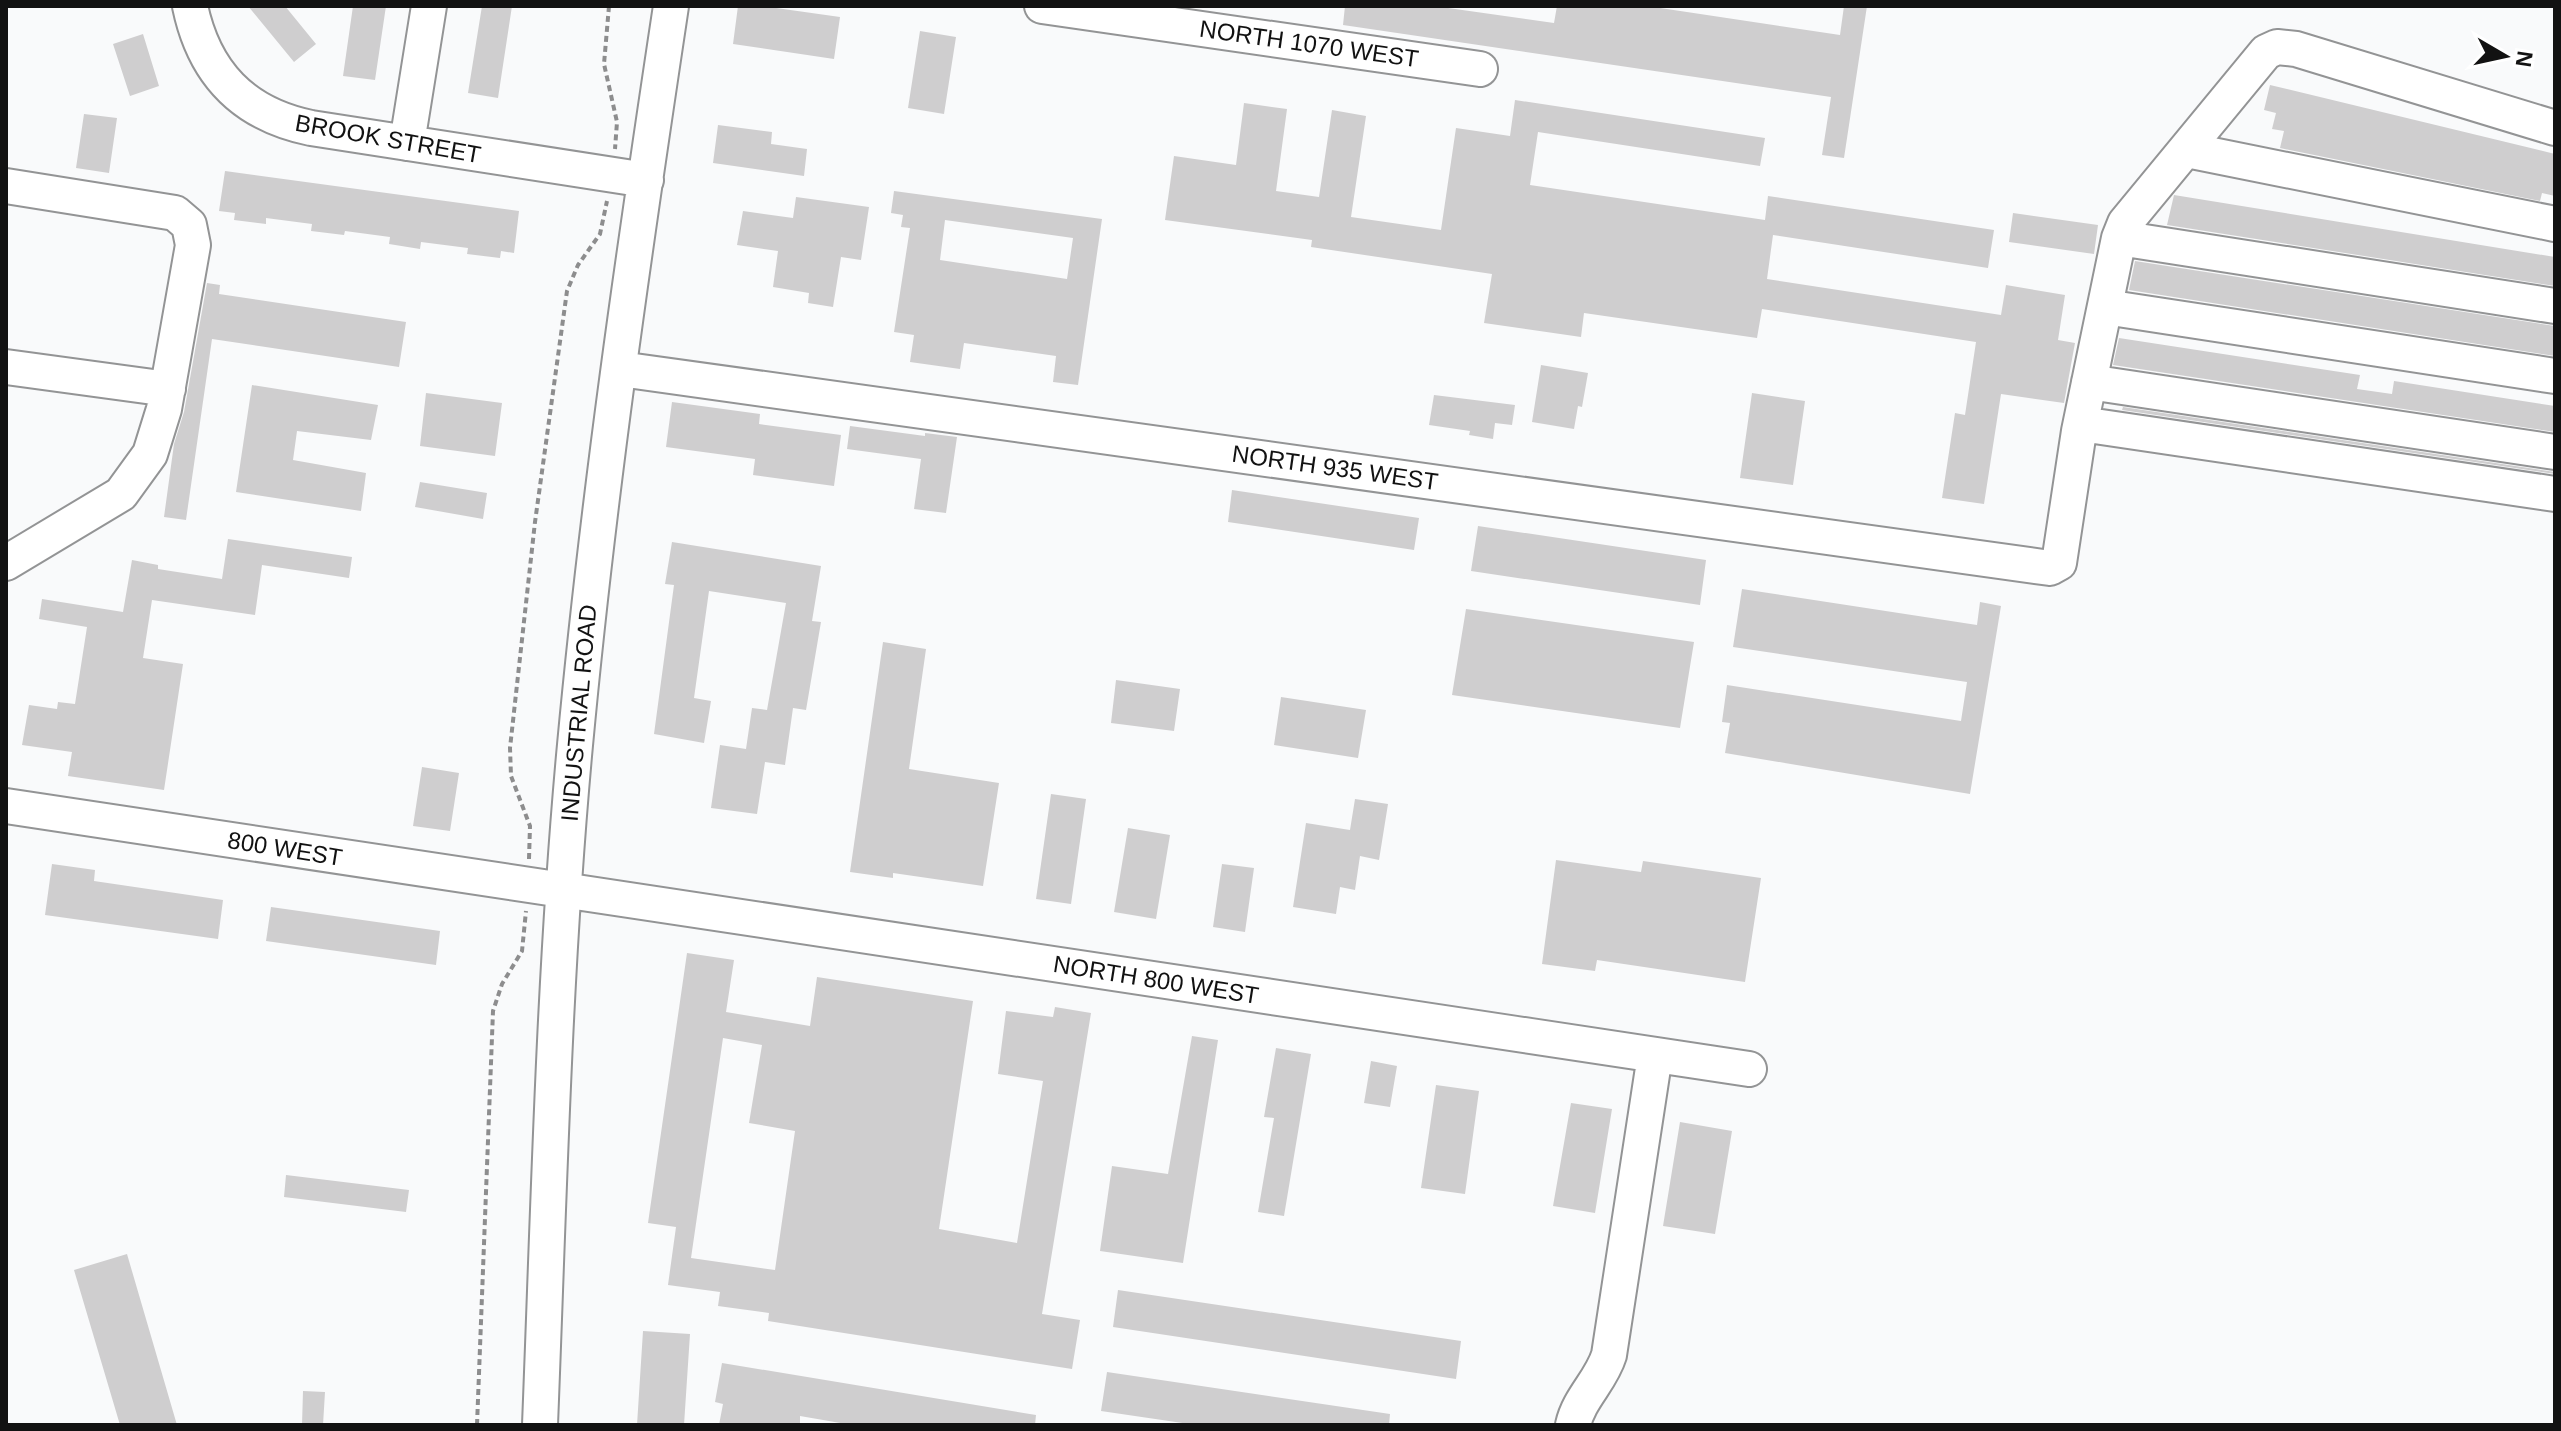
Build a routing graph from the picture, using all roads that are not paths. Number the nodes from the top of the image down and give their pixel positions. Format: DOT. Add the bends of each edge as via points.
graph roads {
  1 [pos="190,6"];
  2 [pos="429,6"];
  3 [pos="671,6"];
  4 [pos="1042,6"];
  5 [pos="1480,69"];
  6 [pos="2555,128"];
  7 [pos="407,143"];
  8 [pos="2187,150"];
  9 [pos="646,180"];
  10 [pos="6,186"];
  11 [pos="2555,224"];
  12 [pos="2119,238"];
  13 [pos="2555,306"];
  14 [pos="2105,307"];
  15 [pos="6,367"];
  16 [pos="620,369"];
  17 [pos="2555,376"];
  18 [pos="2089,382"];
  19 [pos="168,389"];
  20 [pos="2081,424"];
  21 [pos="2555,452"];
  22 [pos="2555,494"];
  23 [pos="6,563"];
  24 [pos="6,806"];
  25 [pos="563,891"];
  26 [pos="1655,1055"];
  27 [pos="1749,1069"];
  28 [pos="540,1425"];
  29 [pos="1573,1425"];
  1 -- 7 [label="street, BROOK STREET" via="211,63 252,106 290,124"];
  2 -- 7 [label="street"];
  3 -- 9 [label="street, INDUSTRIAL ROAD"];
  4 -- 5 [label="street, NORTH 1070 WEST"];
  6 -- 8 [label="street" via="2277,47 2266,52"];
  7 -- 9 [label="street, BROOK STREET"];
  8 -- 11 [label="street"];
  8 -- 12 [label="street" via="2125,223"];
  9 -- 16 [label="street, INDUSTRIAL ROAD"];
  10 -- 19 [label="street" via="175,213 189,225 193,245"];
  12 -- 13 [label="street"];
  12 -- 14 [label="street"];
  14 -- 17 [label="street"];
  14 -- 18 [label="street"];
  15 -- 19 [label="street"];
  16 -- 20 [label="street, NORTH 935 WEST" via="2050,568 2059,563"];
  16 -- 25 [label="street, INDUSTRIAL ROAD" via="586,632"];
  18 -- 20 [label="street"];
  18 -- 21 [label="street"];
  19 -- 23 [label="street" via="150,454 121,494"];
  20 -- 22 [label="street"];
  24 -- 25 [label="street, 800 WEST"];
  25 -- 26 [label="street, NORTH 800 WEST"];
  25 -- 28 [label="street, INDUSTRIAL ROAD"];
  26 -- 27 [label="street, NORTH 800 WEST"];
  26 -- 29 [label="street" via="1609,1355"];
}
